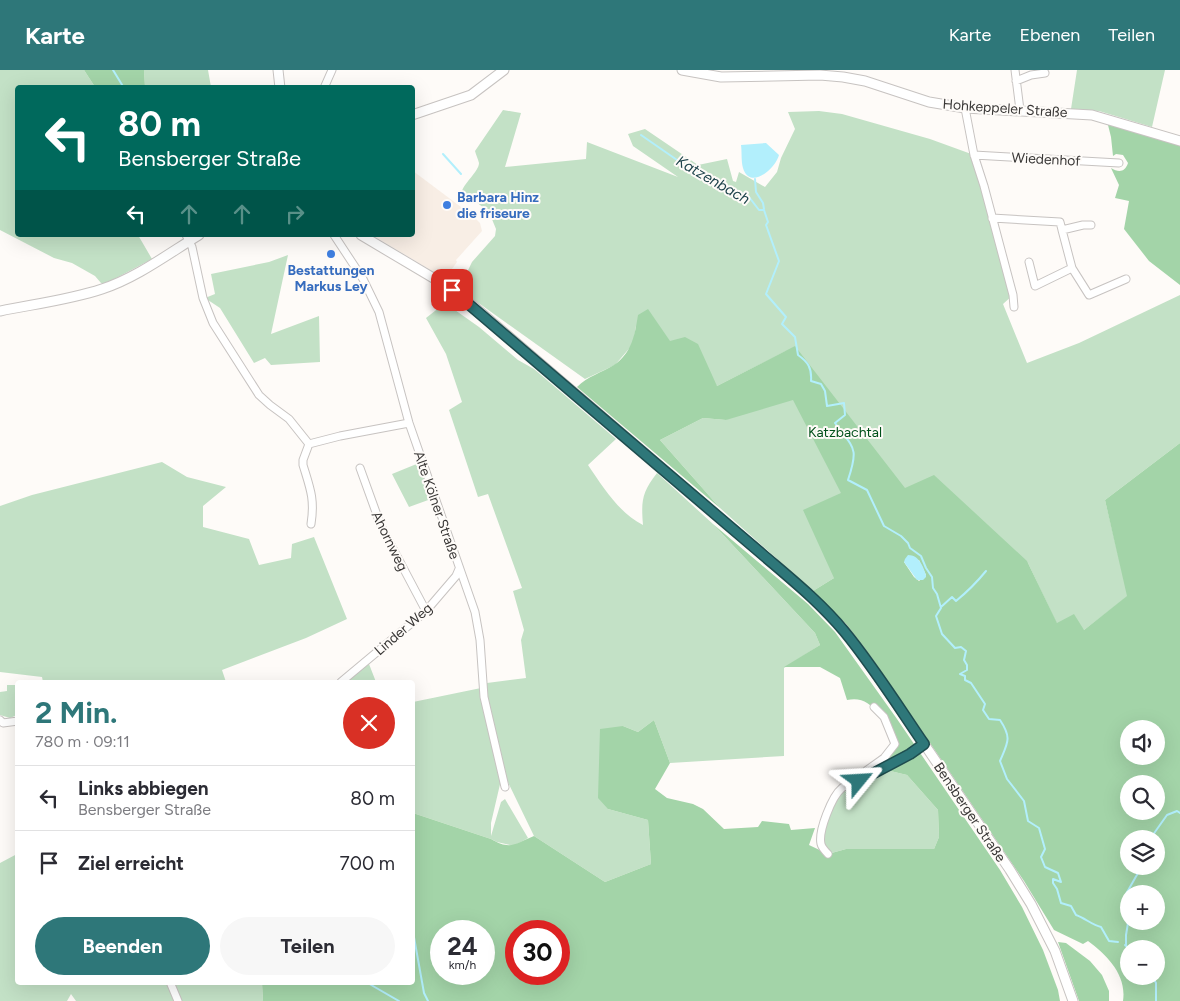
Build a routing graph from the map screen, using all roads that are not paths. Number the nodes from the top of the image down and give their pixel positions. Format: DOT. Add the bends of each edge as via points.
graph roads {
  1 [pos="278,70"];
  2 [pos="332,70"];
  3 [pos="504,70"];
  4 [pos="682,70"];
  5 [pos="1015,70"];
  6 [pos="820,72"];
  7 [pos="1045,73"];
  8 [pos="1016,81"];
  9 [pos="280,85"];
  10 [pos="325,85"];
  11 [pos="965,108"];
  12 [pos="1020,110"];
  13 [pos="415,114"];
  14 [pos="1180,140"];
  15 [pos="974,155"];
  16 [pos="1119,163"];
  17 [pos="992,218"];
  18 [pos="1091,225"];
  19 [pos="1062,230"];
  20 [pos="335,237"];
  21 [pos="364,237"];
  22 [pos="188,238"];
  23 [pos="1029,262"];
  24 [pos="1072,268"];
  25 [pos="1126,279"];
  26 [pos="1014,308"];
  27 [pos="0,312"];
  28 [pos="409,423"];
  29 [pos="308,444"];
  30 [pos="360,468"];
  31 [pos="310,524"];
  32 [pos="459,569"];
  33 [pos="426,611"];
  34 [pos="343,680"];
  35 [pos="874,707"];
  36 [pos="0,720"];
  37 [pos="15,721"];
  38 [pos="924,744"];
  39 [pos="844,786"];
  40 [pos="504,788"];
  41 [pos="828,854"];
  42 [pos="171,985"];
  43 [pos="178,1001"];
  44 [pos="1073,1001"];
  1 -- 9 [label="main road"];
  2 -- 10 [label="street"];
  3 -- 13 [label="main road" via="471,95"];
  4 -- 6 [label="main road, Hohkeppeler Straße" via="721,77"];
  5 -- 8 [label="street"];
  6 -- 11 [label="main road, Hohkeppeler Straße" via="865,81 929,102"];
  7 -- 8 [label="street"];
  8 -- 12 [label="street"];
  11 -- 12 [label="main road, Hohkeppeler Straße"];
  11 -- 15 [label="street"];
  12 -- 14 [label="main road, Hohkeppeler Straße" via="1092,115"];
  15 -- 16 [label="street, Wiedenhof"];
  15 -- 17 [label="street"];
  17 -- 19 [label="street" via="1060,222"];
  17 -- 26 [label="street"];
  18 -- 19 [label="street"];
  19 -- 24 [label="street"];
  20 -- 28 [label="street, Alte Kölner Straße" via="363,279 379,312"];
  21 -- 38 [label="main road, Bensberger Straße" via="471,304 809,595 861,652"];
  22 -- 27 [label="main road" via="146,268 114,284"];
  22 -- 29 [label="street" via="203,298 213,323 259,395 289,419"];
  23 -- 24 [label="street" via="1035,286"];
  24 -- 25 [label="street" via="1089,295"];
  28 -- 29 [label="street"];
  28 -- 32 [label="street, Alte Kölner Straße"];
  29 -- 31 [label="street" via="302,465 312,493"];
  30 -- 33 [label="street, Ahornweg" via="380,526"];
  32 -- 33 [label="street, Linder Weg"];
  32 -- 40 [label="street, Alte Kölner Straße" via="478,626 484,697"];
  33 -- 34 [label="street, Linder Weg"];
  35 -- 39 [label="street" via="884,718 895,744 884,758"];
  36 -- 37 [label="street" via="2,723"];
  38 -- 39 [label="street" via="866,778"];
  38 -- 44 [label="main road, Bensberger Straße" via="1031,904 1055,951"];
  39 -- 41 [label="street" via="835,798 821,833 821,843"];
  42 -- 43 [label="street"];
}
